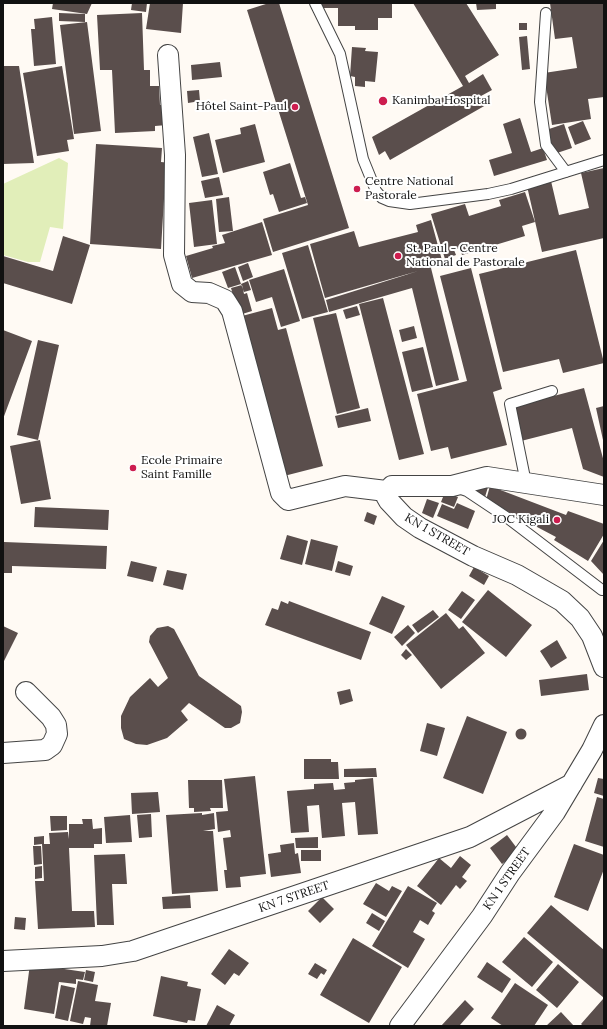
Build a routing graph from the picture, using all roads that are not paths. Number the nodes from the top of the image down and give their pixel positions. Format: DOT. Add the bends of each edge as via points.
graph roads {
  1 [pos="315,3"];
  2 [pos="546,13"];
  3 [pos="168,55"];
  4 [pos="604,160"];
  5 [pos="566,172"];
  6 [pos="552,391"];
  7 [pos="526,483"];
  8 [pos="452,486"];
  9 [pos="386,491"];
  10 [pos="604,495"];
  11 [pos="602,590"];
  12 [pos="604,667"];
  13 [pos="26,692"];
  14 [pos="604,725"];
  15 [pos="3,753"];
  16 [pos="572,784"];
  17 [pos="3,961"];
  18 [pos="400,1026"];
  1 -- 5 [label="lane" via="340,54 363,159 376,191 382,198 389,202 410,204 470,197 511,189"];
  2 -- 5 [label="lane" via="540,102 546,145"];
  3 -- 9 [label="street" via="175,155 174,255 182,284 192,292 208,293 225,300 232,311 281,493 288,500 345,486"];
  4 -- 5 [label="lane"];
  6 -- 7 [label="lane" via="510,404"];
  7 -- 8 [label="street" via="487,477"];
  7 -- 10 [label="street"];
  8 -- 9 [label="street" via="392,486"];
  8 -- 11 [label="lane" via="467,491 509,519"];
  9 -- 12 [label="street, KN 1 STREET" via="388,501 420,528 473,556 523,578 562,601 580,618 592,636"];
  13 -- 15 [label="street" via="51,717 56,725 57,734 52,745 45,750"];
  14 -- 16 [label="street, KN 1 STREET"];
  16 -- 17 [label="street, KN 7 STREET" via="470,837 133,951 102,956"];
  16 -- 18 [label="street, KN 1 STREET" via="482,916"];
}
